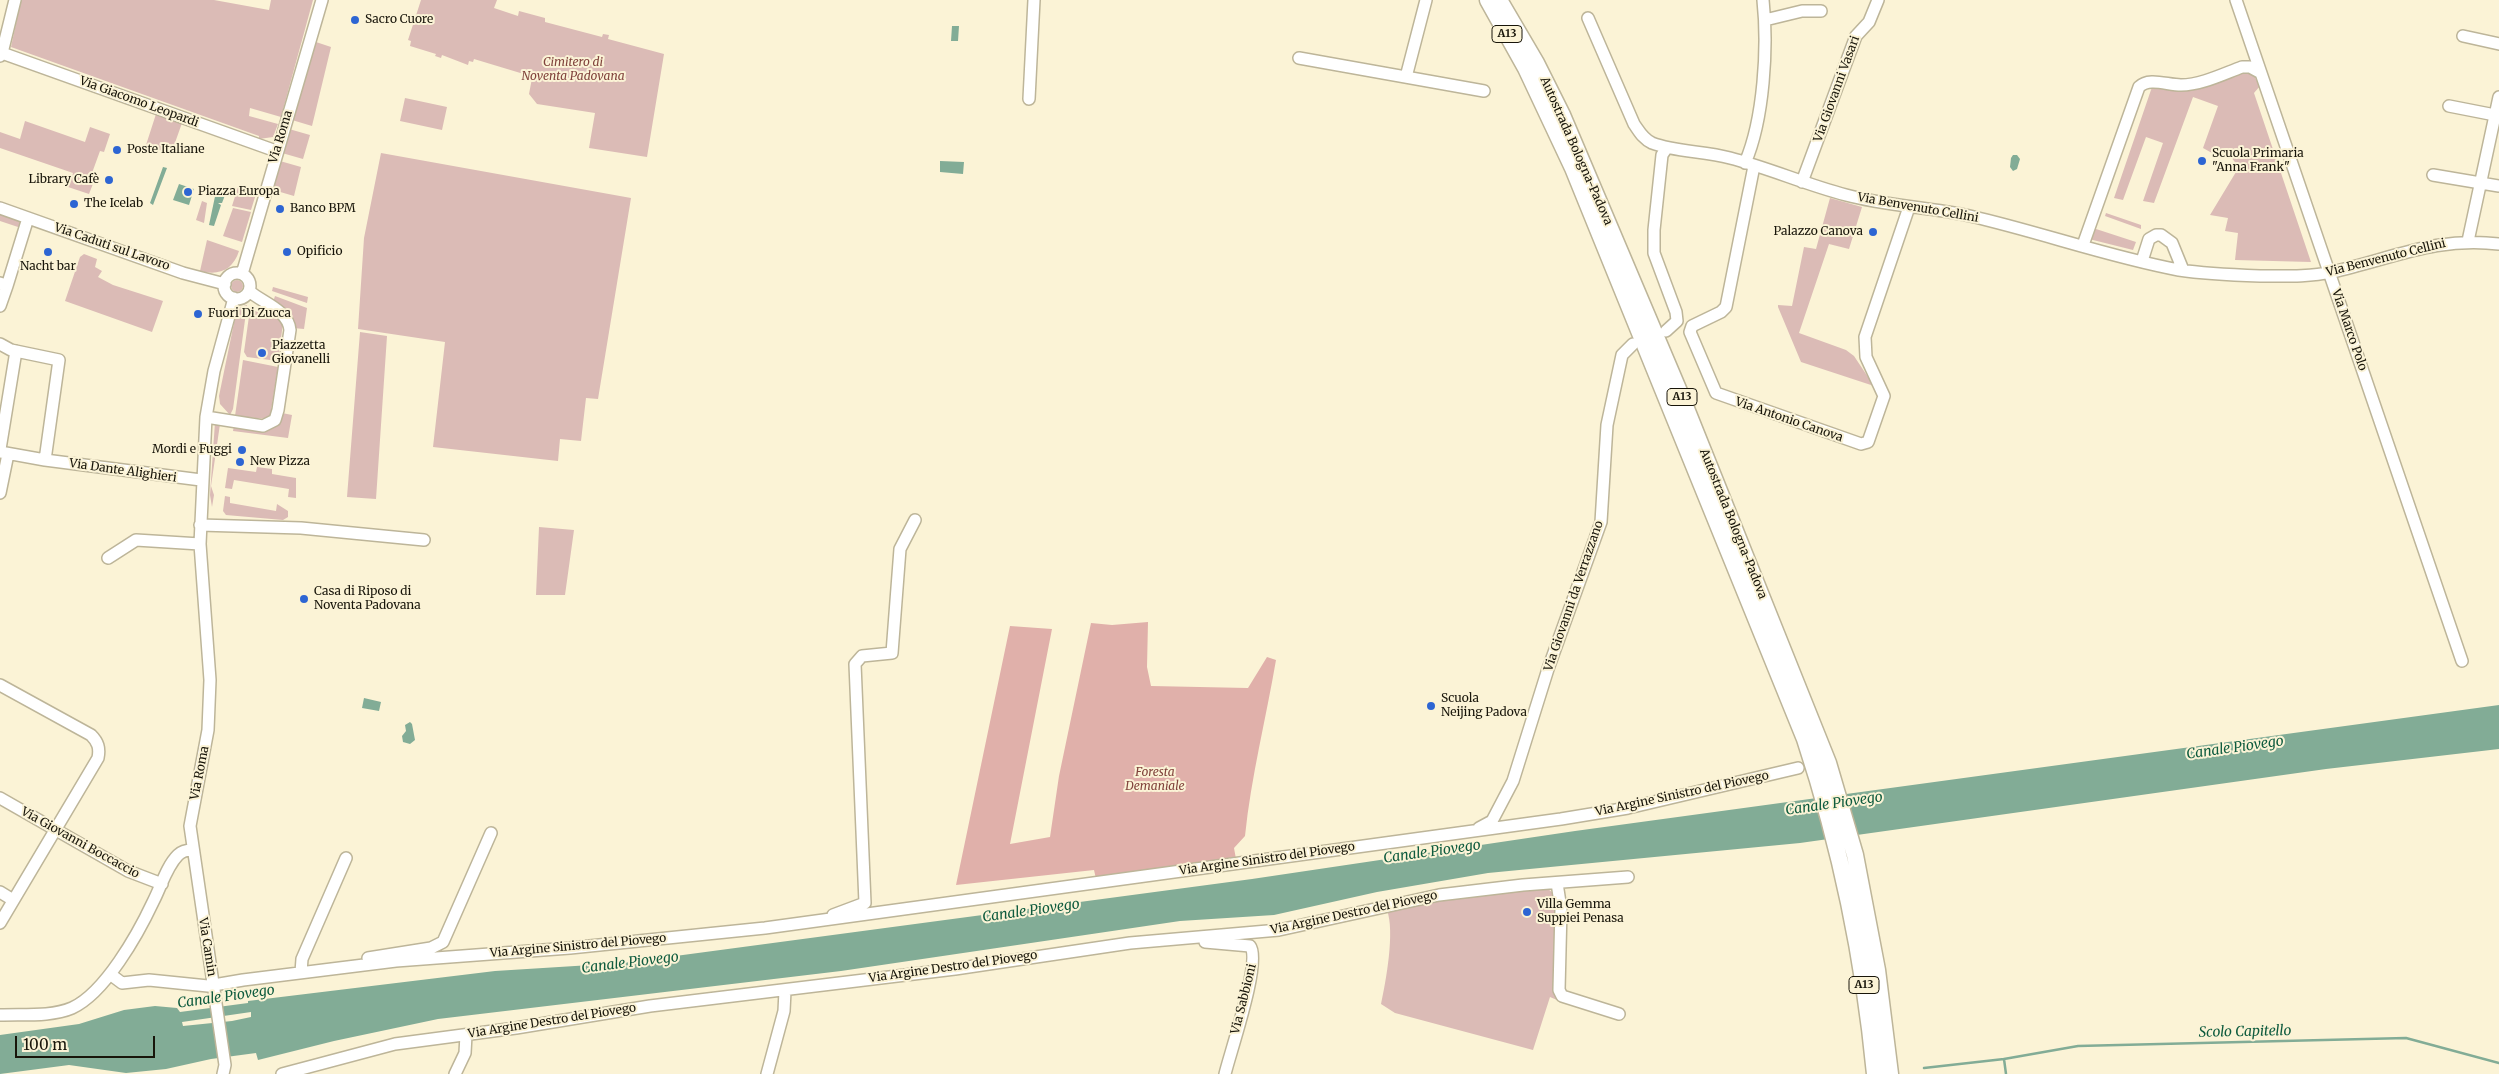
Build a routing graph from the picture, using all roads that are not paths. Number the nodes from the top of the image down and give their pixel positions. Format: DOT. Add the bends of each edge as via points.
graph roads {
  1 [pos="15,0"];
  2 [pos="322,0"];
  3 [pos="1034,0"];
  4 [pos="1426,0"];
  5 [pos="1488,0"];
  6 [pos="1500,0"];
  7 [pos="1763,0"];
  8 [pos="1878,0"];
  9 [pos="2236,0"];
  10 [pos="1821,11"];
  11 [pos="1588,18"];
  12 [pos="1765,20"];
  13 [pos="2463,36"];
  14 [pos="2499,44"];
  15 [pos="1,54"];
  16 [pos="1299,58"];
  17 [pos="1531,66"];
  18 [pos="2260,73"];
  19 [pos="1406,77"];
  20 [pos="1484,91"];
  21 [pos="2499,97"];
  22 [pos="1029,99"];
  23 [pos="2449,106"];
  24 [pos="2495,115"];
  25 [pos="1666,149"];
  26 [pos="276,151"];
  27 [pos="1749,164"];
  28 [pos="2433,175"];
  29 [pos="1802,182"];
  30 [pos="2479,184"];
  31 [pos="2499,186"];
  32 [pos="1909,207"];
  33 [pos="0,208"];
  34 [pos="28,218"];
  35 [pos="2468,241"];
  36 [pos="2499,244"];
  37 [pos="2083,245"];
  38 [pos="2142,261"];
  39 [pos="2183,270"];
  40 [pos="2330,273"];
  41 [pos="242,274"];
  42 [pos="3,284"];
  43 [pos="225,284"];
  44 [pos="249,291"];
  45 [pos="234,298"];
  46 [pos="0,306"];
  47 [pos="1666,331"];
  48 [pos="0,344"];
  49 [pos="1633,344"];
  50 [pos="16,351"];
  51 [pos="206,417"];
  52 [pos="3,452"];
  53 [pos="45,460"];
  54 [pos="202,480"];
  55 [pos="0,493"];
  56 [pos="914,520"];
  57 [pos="200,525"];
  58 [pos="424,540"];
  59 [pos="200,544"];
  60 [pos="108,558"];
  61 [pos="2462,661"];
  62 [pos="0,685"];
  63 [pos="1798,768"];
  64 [pos="0,798"];
  65 [pos="56,830"];
  66 [pos="1470,831"];
  67 [pos="490,833"];
  68 [pos="192,850"];
  69 [pos="346,858"];
  70 [pos="1628,877"];
  71 [pos="1557,883"];
  72 [pos="162,884"];
  73 [pos="0,892"];
  74 [pos="1856,897"];
  75 [pos="13,900"];
  76 [pos="822,920"];
  77 [pos="0,923"];
  78 [pos="1202,937"];
  79 [pos="333,968"];
  80 [pos="301,972"];
  81 [pos="110,974"];
  82 [pos="213,986"];
  83 [pos="785,991"];
  84 [pos="1619,1014"];
  85 [pos="0,1015"];
  86 [pos="466,1035"];
  87 [pos="224,1069"];
  88 [pos="282,1074"];
  89 [pos="455,1074"];
  90 [pos="767,1074"];
  91 [pos="1224,1074"];
  92 [pos="1875,1074"];
  93 [pos="1890,1074"];
  1 -- 15 [label="street, Via Giacomo Leopardi"];
  2 -- 26 [label="street, Via Roma"];
  3 -- 22 [label="street"];
  4 -- 19 [label="street"];
  5 -- 17 [label="highway, Autostrada Bologna-Padova / A13"];
  6 -- 17 [label="highway, Autostrada Bologna-Padova / A13"];
  7 -- 12 [label="street"];
  8 -- 29 [label="street, Via Giovanni Vasari" via="1869,22 1856,36"];
  9 -- 18 [label="street, Via Marco Polo"];
  10 -- 12 [label="street" via="1802,11"];
  11 -- 25 [label="street" via="1634,124 1649,142"];
  12 -- 27 [label="street" via="1761,106"];
  13 -- 14 [label="street"];
  15 -- 26 [label="street, Via Giacomo Leopardi"];
  16 -- 19 [label="street"];
  17 -- 74 [label="highway, Autostrada Bologna-Padova / A13" via="1811,737 1832,825"];
  18 -- 37 [label="street" via="2250,67 2242,67 2184,85 2143,83"];
  18 -- 40 [label="street, Via Marco Polo"];
  19 -- 20 [label="street"];
  21 -- 24 [label="street"];
  23 -- 24 [label="street"];
  24 -- 30 [label="street"];
  25 -- 27 [label="street" via="1699,151"];
  25 -- 47 [label="street" via="1662,155 1654,230 1654,253 1676,312 1677,321"];
  26 -- 41 [label="street, Via Roma"];
  27 -- 29 [label="street, Via Benvenuto Cellini"];
  27 -- 32 [label="street, Via Antonio Canova" via="1726,307 1692,326 1690,332 1716,394 1861,444 1868,442 1883,390 1866,357 1866,337"];
  28 -- 30 [label="street"];
  29 -- 32 [label="street, Via Benvenuto Cellini" via="1874,202"];
  30 -- 31 [label="street"];
  30 -- 35 [label="street"];
  32 -- 37 [label="street, Via Benvenuto Cellini" via="1972,217"];
  33 -- 34 [label="street, Via Caduti sul Lavoro"];
  34 -- 42 [label="street"];
  34 -- 43 [label="street, Via Caduti sul Lavoro"];
  35 -- 36 [label="street, Via Benvenuto Cellini"];
  35 -- 40 [label="street, Via Benvenuto Cellini" via="2420,248"];
  37 -- 38 [label="street, Via Benvenuto Cellini"];
  38 -- 39 [label="street, Via Benvenuto Cellini"];
  38 -- 39 [label="street" via="2149,240 2161,235 2172,244"];
  39 -- 40 [label="street, Via Benvenuto Cellini" via="2260,276"];
  40 -- 61 [label="street, Via Marco Polo"];
  41 -- 43 [label="street" via="229,276"];
  41 -- 44 [label="street" via="248,279"];
  42 -- 46 [label="street"];
  43 -- 45 [label="street" via="228,295"];
  44 -- 45 [label="street" via="243,298"];
  44 -- 51 [label="street" via="289,322 275,420 263,426"];
  45 -- 51 [label="street, Via Roma" via="214,371"];
  48 -- 50 [label="street"];
  49 -- 66 [label="street, Via Giovanni da Verrazzano" via="1622,355 1616,372 1604,451 1601,522 1548,669 1513,781 1492,821"];
  50 -- 52 [label="street"];
  50 -- 53 [label="street" via="59,360"];
  51 -- 54 [label="street, Via Roma"];
  52 -- 53 [label="street, Via Dante Alighieri"];
  52 -- 55 [label="street"];
  53 -- 54 [label="street, Via Dante Alighieri"];
  54 -- 57 [label="street, Via Roma"];
  56 -- 76 [label="street, Via Argine Sinistro del Piovego" via="900,549 892,653 862,656 855,664 865,903"];
  57 -- 58 [label="street" via="301,528"];
  57 -- 59 [label="street, Via Roma"];
  59 -- 60 [label="street" via="136,540"];
  59 -- 68 [label="street, Via Roma" via="210,680 208,730 190,826"];
  62 -- 65 [label="street" via="91,735 98,745 98,758"];
  63 -- 66 [label="street, Via Argine Sinistro del Piovego" via="1628,808"];
  64 -- 65 [label="street, Via Giovanni Boccaccio"];
  65 -- 72 [label="street, Via Giovanni Boccaccio" via="128,871"];
  65 -- 75 [label="street"];
  66 -- 76 [label="street, Via Argine Sinistro del Piovego"];
  67 -- 79 [label="street, Via Argine Sinistro del Piovego" via="443,942 431,948 390,953"];
  68 -- 72 [label="street" via="180,853"];
  68 -- 82 [label="street, Via Camin"];
  69 -- 80 [label="street" via="302,959"];
  70 -- 71 [label="street, Via Argine Destro del Piovego"];
  71 -- 78 [label="street, Via Argine Destro del Piovego" via="1439,896 1279,930"];
  71 -- 84 [label="street" via="1561,909 1559,990 1562,996"];
  72 -- 81 [label="street" via="145,919"];
  73 -- 75 [label="street"];
  74 -- 92 [label="highway, Autostrada Bologna-Padova / A13"];
  74 -- 93 [label="highway, Autostrada Bologna-Padova / A13" via="1877,970"];
  75 -- 77 [label="street"];
  76 -- 79 [label="street, Via Argine Sinistro del Piovego" via="649,941"];
  78 -- 83 [label="street, Via Argine Destro del Piovego" via="1130,943"];
  78 -- 91 [label="street, Via Sabbioni" via="1206,942 1250,946 1254,952 1251,978"];
  79 -- 80 [label="street, Via Argine Sinistro del Piovego"];
  80 -- 82 [label="street, Via Argine Sinistro del Piovego"];
  81 -- 82 [label="street, Via Argine Sinistro del Piovego" via="122,983 149,980"];
  81 -- 85 [label="street" via="72,1008"];
  82 -- 87 [label="street, Via Camin"];
  83 -- 86 [label="street, Via Argine Destro del Piovego" via="650,1006"];
  83 -- 90 [label="street" via="784,1011"];
  86 -- 88 [label="street, Via Argine Destro del Piovego" via="377,1047"];
  86 -- 89 [label="street" via="465,1053"];
}
